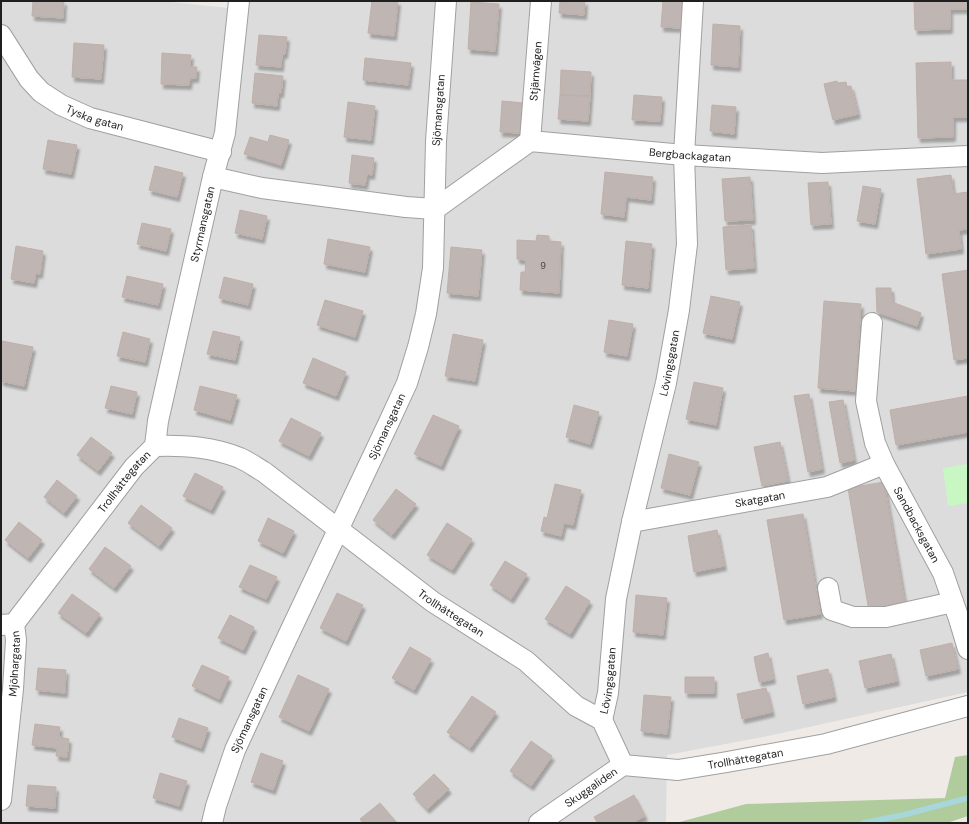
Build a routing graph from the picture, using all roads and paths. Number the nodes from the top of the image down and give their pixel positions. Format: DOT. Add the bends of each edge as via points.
graph roads {
  1 [pos="239,1"];
  2 [pos="446,1"];
  3 [pos="541,1"];
  4 [pos="693,1"];
  5 [pos="1,35"];
  6 [pos="530,141"];
  7 [pos="221,152"];
  8 [pos="684,155"];
  9 [pos="968,156"];
  10 [pos="213,177"];
  11 [pos="435,209"];
  12 [pos="872,323"];
  13 [pos="155,446"];
  14 [pos="884,464"];
  15 [pos="632,522"];
  16 [pos="339,530"];
  17 [pos="828,588"];
  18 [pos="953,602"];
  19 [pos="7,624"];
  20 [pos="968,649"];
  21 [pos="968,706"];
  22 [pos="602,720"];
  23 [pos="623,765"];
  24 [pos="1,800"];
  25 [pos="212,823"];
  26 [pos="539,823"];
  1 -- 7 [label="street, Styrmansgatan"];
  2 -- 11 [label="street, Sjömansgatan" via="436,141"];
  3 -- 6 [label="street, Stjärnvägen"];
  4 -- 8 [label="street, Lövingsgatan"];
  5 -- 7 [label="street, Tyska gatan" via="29,79 41,92 61,106 90,118"];
  6 -- 8 [label="street, Bergbackagatan"];
  6 -- 11 [label="street"];
  7 -- 10 [label="street, Styrmansgatan"];
  8 -- 9 [label="street, Bergbackagatan" via="822,163"];
  8 -- 15 [label="street, Lövingsgatan" via="687,244 679,310 666,383"];
  10 -- 11 [label="street" via="262,188"];
  10 -- 13 [label="street, Styrmansgatan" via="159,413"];
  11 -- 16 [label="street, Sjömansgatan" via="432,268 426,314 418,347 404,389"];
  12 -- 14 [label="street, Sandbacksgatan" via="866,401 875,443"];
  13 -- 16 [label="street, Trollhättegatan" via="196,446 242,458"];
  13 -- 19 [label="street, Trollhättegatan" via="134,467"];
  14 -- 15 [label="street, Skatgatan" via="827,487"];
  14 -- 18 [label="street, Sandbacksgatan" via="943,573"];
  15 -- 22 [label="street, Lövingsgatan" via="616,599 608,694"];
  16 -- 22 [label="street, Trollhättegatan" via="433,602 526,661 576,706"];
  16 -- 25 [label="street, Sjömansgatan" via="235,750"];
  17 -- 18 [label="street" via="832,610 853,617 886,617"];
  18 -- 20 [label="street, Sandbacksgatan"];
  19 -- 24 [label="street, Mjölnargatan" via="16,640"];
  21 -- 23 [label="street, Trollhättegatan" via="826,744 720,763 678,770"];
  22 -- 23 [label="street"];
  23 -- 26 [label="street, Skuggaliden"];
}
